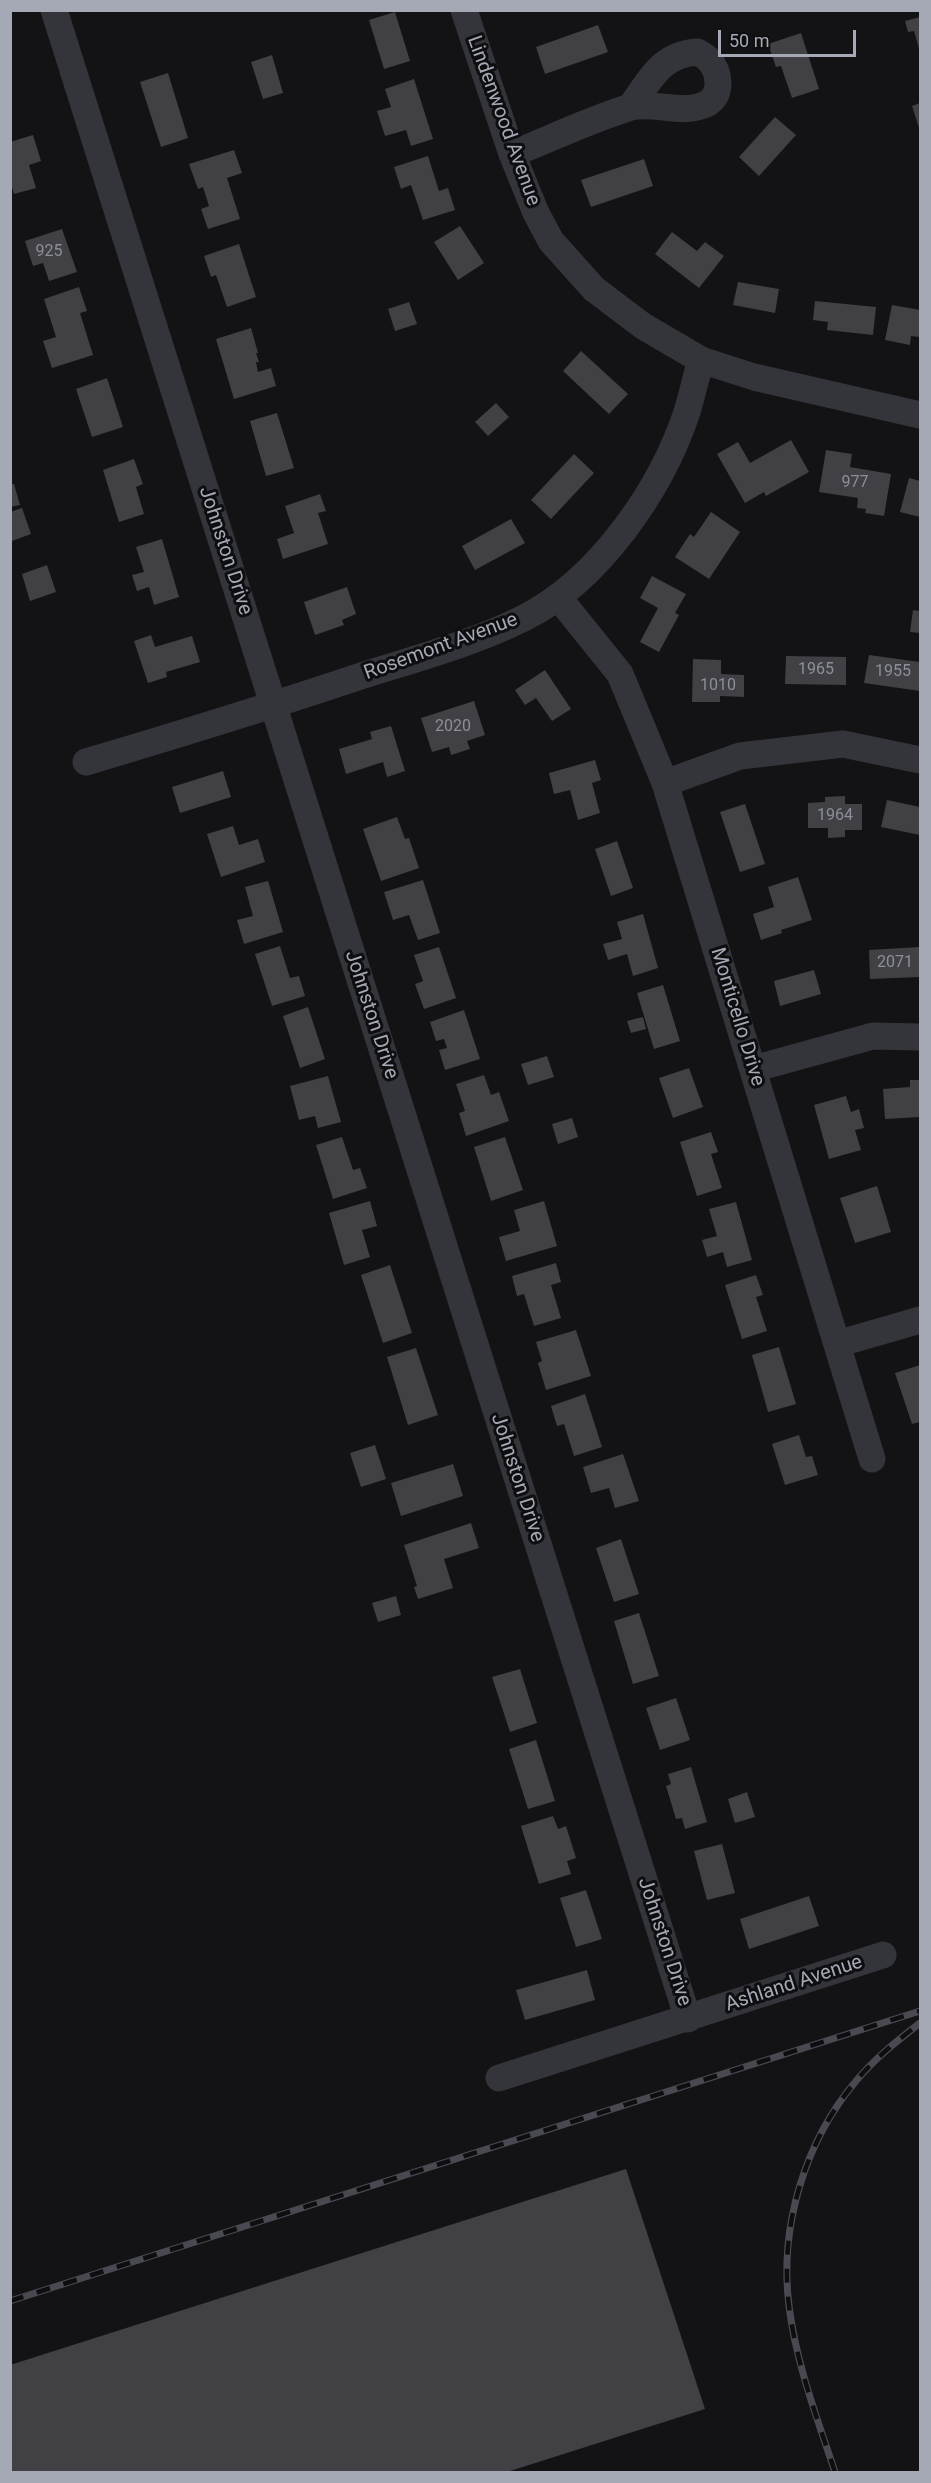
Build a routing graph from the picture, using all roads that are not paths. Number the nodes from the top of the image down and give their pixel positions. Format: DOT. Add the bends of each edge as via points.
graph roads {
  1 [pos="54,10"];
  2 [pos="464,10"];
  3 [pos="631,106"];
  4 [pos="512,154"];
  5 [pos="701,360"];
  6 [pos="921,415"];
  7 [pos="558,597"];
  8 [pos="273,705"];
  9 [pos="921,760"];
  10 [pos="86,762"];
  11 [pos="665,783"];
  12 [pos="921,1037"];
  13 [pos="753,1069"];
  14 [pos="921,1320"];
  15 [pos="837,1344"];
  16 [pos="872,1460"];
  17 [pos="883,1955"];
  18 [pos="688,2019"];
  19 [pos="499,2078"];
  1 -- 8 [label="street, Johnston Drive"];
  2 -- 4 [label="street, Lindenwood Avenue"];
  3 -- 4 [label="street"];
  4 -- 5 [label="street, Lindenwood Avenue" via="551,241 587,281 643,326"];
  5 -- 6 [label="street, Lindenwood Avenue" via="754,377"];
  5 -- 7 [label="street, Rosemont Avenue" via="682,423 647,496 589,571"];
  7 -- 8 [label="street, Rosemont Avenue" via="487,635"];
  7 -- 11 [label="street, Monticello Drive" via="620,674"];
  8 -- 10 [label="street, Rosemont Avenue"];
  8 -- 18 [label="street, Johnston Drive"];
  9 -- 11 [label="street" via="843,744 740,756"];
  11 -- 13 [label="street, Monticello Drive"];
  12 -- 13 [label="street" via="873,1036"];
  13 -- 15 [label="street, Monticello Drive"];
  14 -- 15 [label="street"];
  15 -- 16 [label="street, Monticello Drive"];
  17 -- 18 [label="street, Ashland Avenue"];
  18 -- 19 [label="street, Ashland Avenue"];
}
